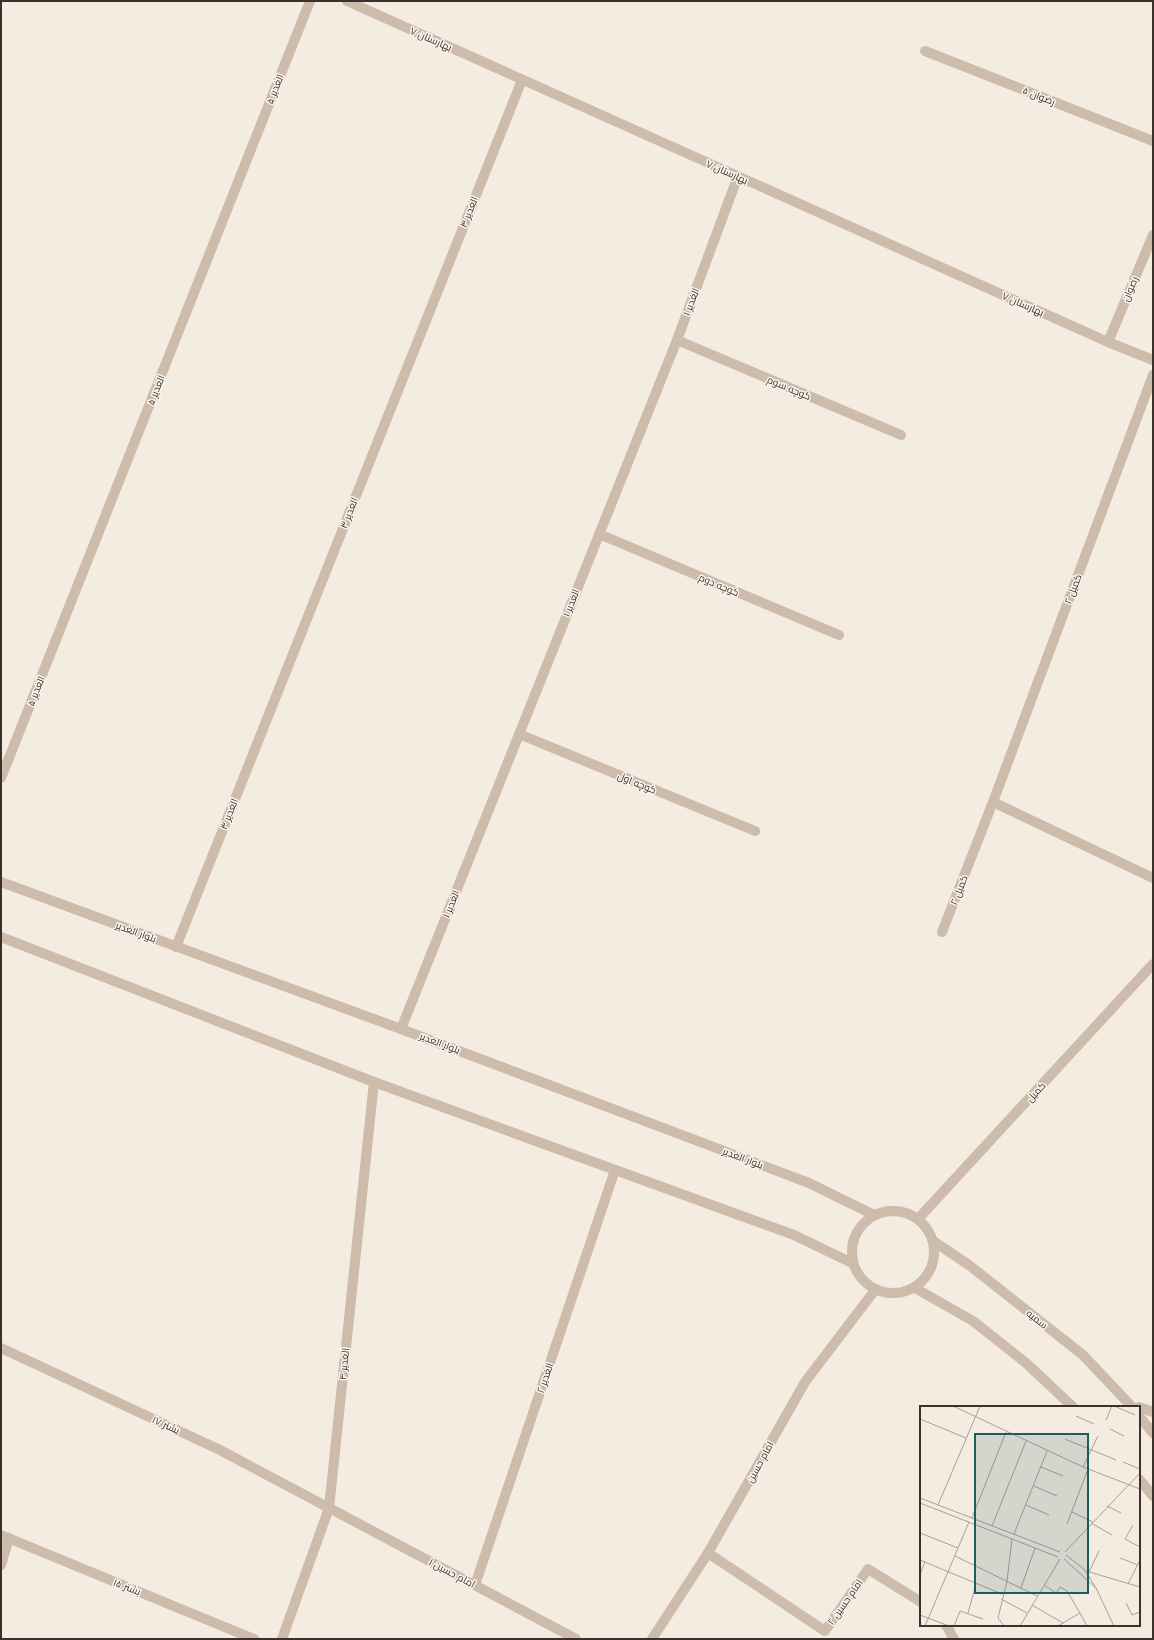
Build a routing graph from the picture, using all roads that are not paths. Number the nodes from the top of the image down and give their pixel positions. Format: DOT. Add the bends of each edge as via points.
graph roads {
  1 [pos="310,1"];
  2 [pos="347,1"];
  3 [pos="924,51"];
  4 [pos="522,80"];
  5 [pos="1153,141"];
  6 [pos="738,176"];
  7 [pos="1153,235"];
  8 [pos="676,340"];
  9 [pos="1108,342"];
  10 [pos="1153,360"];
  11 [pos="1153,376"];
  12 [pos="901,436"];
  13 [pos="599,534"];
  14 [pos="839,635"];
  15 [pos="519,734"];
  16 [pos="1,778"];
  17 [pos="993,802"];
  18 [pos="755,831"];
  19 [pos="1153,878"];
  20 [pos="1,882"];
  21 [pos="942,932"];
  22 [pos="1,937"];
  23 [pos="176,947"];
  24 [pos="1153,964"];
  25 [pos="401,1029"];
  26 [pos="374,1082"];
  27 [pos="615,1170"];
  28 [pos="874,1215"];
  29 [pos="918,1219"];
  30 [pos="933,1241"];
  31 [pos="852,1263"];
  32 [pos="914,1288"];
  33 [pos="875,1290"];
  34 [pos="1,1348"];
  35 [pos="1072,1406"];
  36 [pos="1135,1406"];
  37 [pos="1140,1408"];
  38 [pos="1153,1412"];
  39 [pos="1140,1417"];
  40 [pos="1153,1433"];
  41 [pos="1140,1480"];
  42 [pos="1153,1496"];
  43 [pos="329,1508"];
  44 [pos="5,1536"];
  45 [pos="708,1553"];
  46 [pos="1,1566"];
  47 [pos="475,1585"];
  48 [pos="920,1601"];
  49 [pos="947,1626"];
  50 [pos="254,1639"];
  51 [pos="282,1639"];
  52 [pos="576,1639"];
  53 [pos="652,1639"];
  54 [pos="954,1639"];
  1 -- 16 [label="street, الغدیر ۵"];
  2 -- 4 [label="street, بهارستان ۷"];
  3 -- 5 [label="street, رضوان ۵"];
  4 -- 6 [label="street, بهارستان ۷"];
  4 -- 23 [label="street, الغدیر ۳"];
  6 -- 8 [label="street, الغدیر ۱"];
  6 -- 9 [label="street, بهارستان ۷"];
  7 -- 9 [label="street, رضوان"];
  8 -- 12 [label="street, کوچه سوم"];
  8 -- 13 [label="street, الغدیر ۱"];
  9 -- 10 [label="street, بهارستان ۷"];
  11 -- 17 [label="street, کمیل ۲"];
  13 -- 14 [label="street, کوچه دوم"];
  13 -- 15 [label="street, الغدیر ۱"];
  15 -- 18 [label="street, کوچه اول"];
  15 -- 25 [label="street, الغدیر ۱"];
  17 -- 19 [label="street"];
  17 -- 21 [label="street, کمیل ۲"];
  20 -- 23 [label="street, بلوار الغدیر"];
  22 -- 26 [label="street"];
  23 -- 25 [label="street, بلوار الغدیر"];
  24 -- 29 [label="street, کمیل"];
  25 -- 28 [label="street, بلوار الغدیر" via="809,1183"];
  26 -- 27 [label="street"];
  26 -- 43 [label="street, الغدیر ۴"];
  27 -- 31 [label="street" via="794,1235"];
  27 -- 47 [label="street, الغدیر ۲"];
  28 -- 29 [label="street" via="897,1211"];
  28 -- 31 [label="street" via="865,1221 853,1240"];
  29 -- 30 [label="street"];
  30 -- 32 [label="street" via="932,1268 925,1279"];
  30 -- 36 [label="street, سمیه" via="969,1265 1083,1355"];
  31 -- 33 [label="street" via="857,1274"];
  32 -- 33 [label="street" via="902,1293 888,1294"];
  32 -- 35 [label="street" via="973,1321"];
  33 -- 45 [label="street, امام حسین" via="805,1382"];
  34 -- 43 [label="street, بشتر ۱۷" via="220,1450"];
  37 -- 38 [label="street"];
  39 -- 40 [label="street"];
  41 -- 42 [label="street"];
  43 -- 47 [label="street, امام حسین ۱"];
  43 -- 51 [label="street, الغدیر ۴"];
  44 -- 46 [label="street"];
  44 -- 50 [label="street, بشتر ۱۵"];
  45 -- 48 [label="street, امام حسین ۲" via="825,1631 868,1569"];
  45 -- 53 [label="street, امام حسین"];
  47 -- 52 [label="street, امام حسین ۱"];
  49 -- 54 [label="street"];
}
